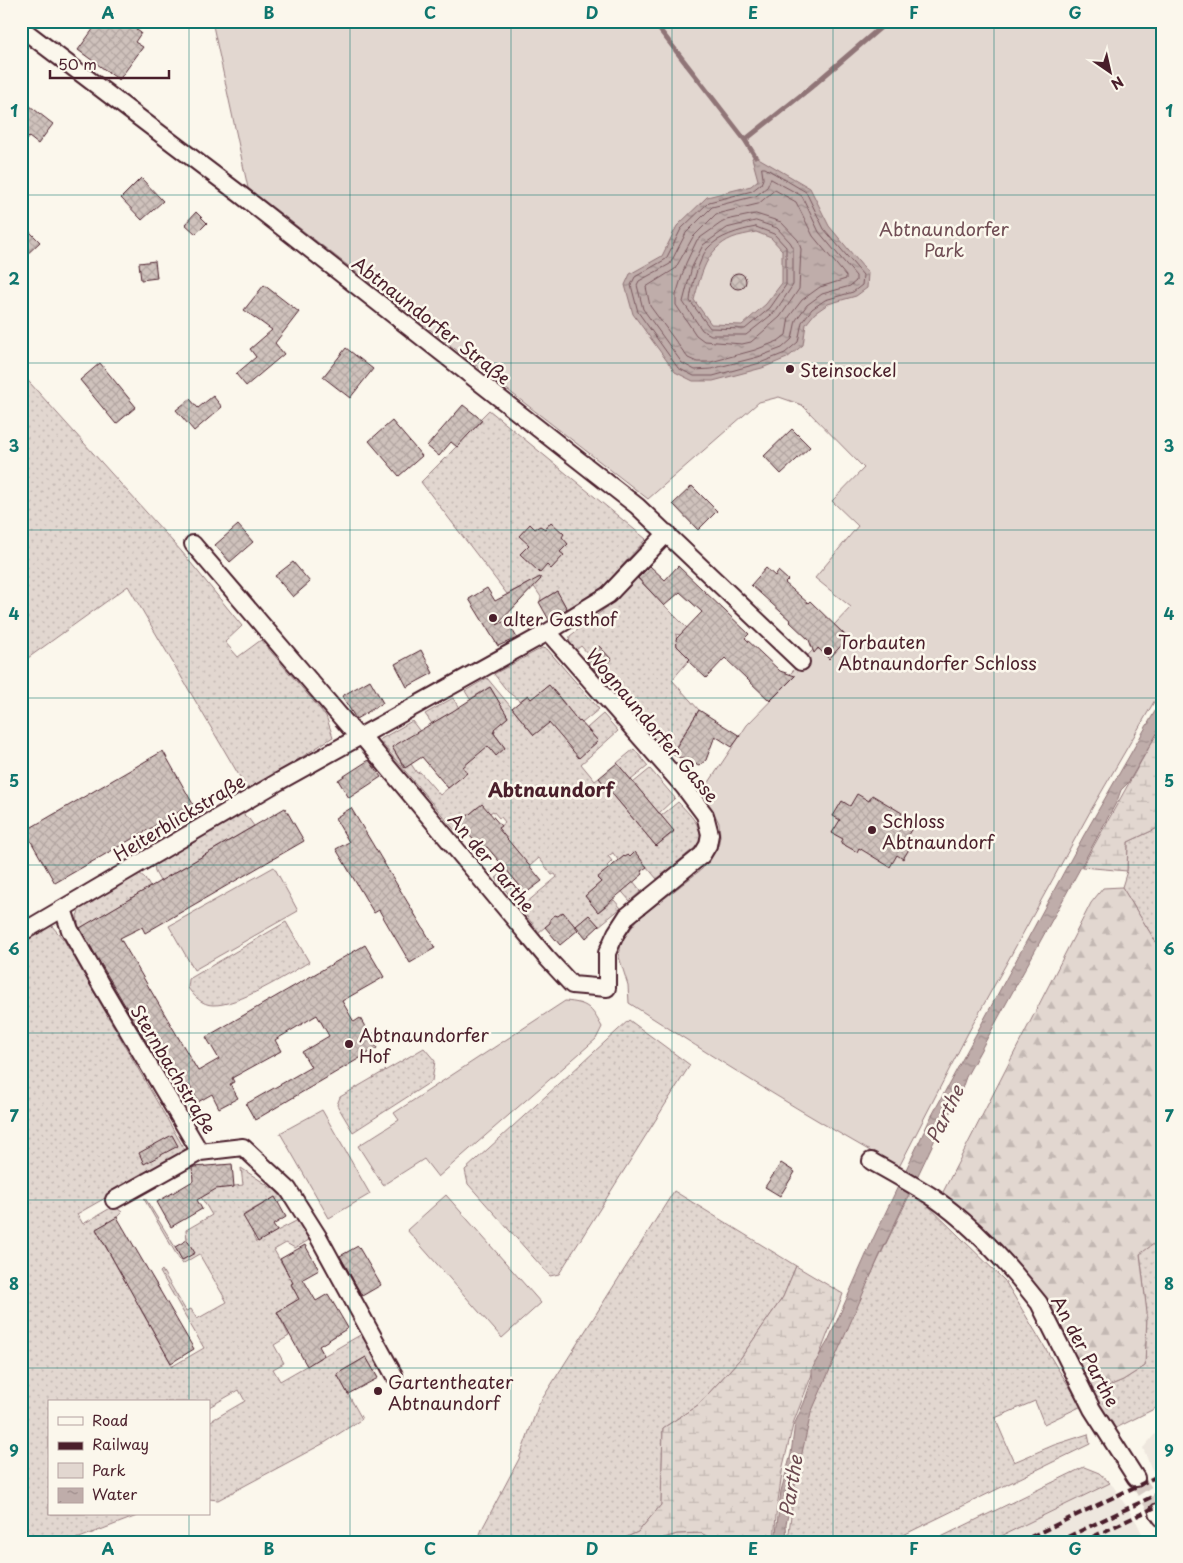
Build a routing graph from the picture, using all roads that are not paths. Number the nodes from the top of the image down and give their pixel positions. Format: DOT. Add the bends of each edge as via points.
graph roads {
  1 [pos="21,28"];
  2 [pos="667,533"];
  3 [pos="193,544"];
  4 [pos="548,632"];
  5 [pos="801,662"];
  6 [pos="360,736"];
  7 [pos="63,909"];
  8 [pos="21,932"];
  9 [pos="607,988"];
  10 [pos="200,1152"];
  11 [pos="871,1161"];
  12 [pos="114,1200"];
  13 [pos="394,1375"];
  14 [pos="1136,1478"];
  1 -- 2 [label="street, Abtnaundorfer Straße" via="241,195 637,506"];
  2 -- 4 [label="street, Heiterblickstraße" via="608,595"];
  2 -- 5 [label="street, Abtnaundorfer Straße"];
  3 -- 6 [label="street"];
  4 -- 6 [label="street, Heiterblickstraße"];
  4 -- 9 [label="street, Wognaundorfer Gasse" via="684,787 704,815 710,834 702,856 627,916 607,953"];
  6 -- 7 [label="street, Heiterblickstraße"];
  6 -- 9 [label="street, An der Parthe" via="572,985"];
  7 -- 8 [label="street, Heiterblickstraße"];
  7 -- 10 [label="street, Sternbachstraße" via="70,930 96,977"];
  10 -- 12 [label="street"];
  10 -- 13 [label="street, Sternbachstraße" via="243,1147 288,1189 319,1238"];
  11 -- 14 [label="street, An der Parthe" via="934,1198 979,1235 1039,1303 1092,1409"];
}
